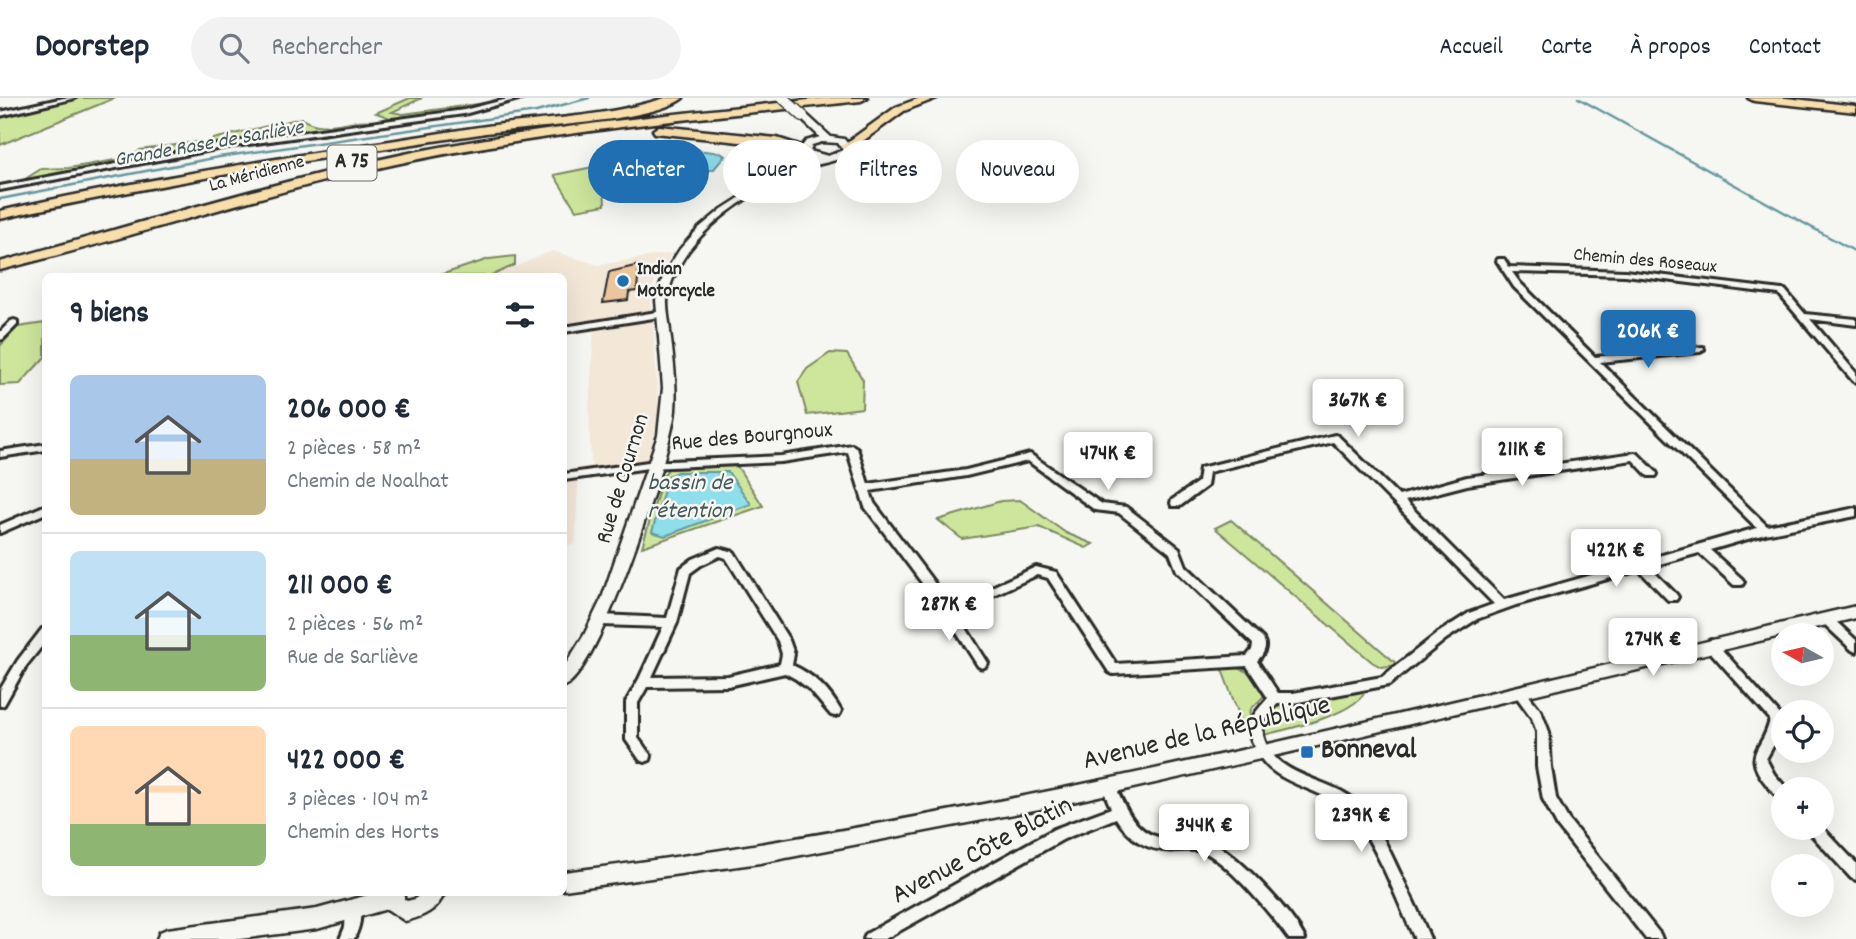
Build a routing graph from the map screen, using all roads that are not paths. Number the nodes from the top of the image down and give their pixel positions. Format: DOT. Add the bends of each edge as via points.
graph roads {
  1 [pos="72,98"];
  2 [pos="519,98"];
  3 [pos="677,98"];
  4 [pos="783,98"];
  5 [pos="811,98"];
  6 [pos="861,98"];
  7 [pos="931,98"];
  8 [pos="1754,98"];
  9 [pos="1786,98"];
  10 [pos="1838,98"];
  11 [pos="1856,105"];
  12 [pos="712,110"];
  13 [pos="0,114"];
  14 [pos="806,120"];
  15 [pos="546,135"];
  16 [pos="828,139"];
  17 [pos="428,140"];
  18 [pos="756,140"];
  19 [pos="807,140"];
  20 [pos="835,140"];
  21 [pos="856,140"];
  22 [pos="821,142"];
  23 [pos="835,157"];
  24 [pos="822,159"];
  25 [pos="0,188"];
  26 [pos="741,203"];
  27 [pos="0,215"];
  28 [pos="0,258"];
  29 [pos="0,266"];
  30 [pos="663,314"];
  31 [pos="1803,316"];
  32 [pos="14,323"];
  33 [pos="1854,323"];
  34 [pos="567,330"];
  35 [pos="0,337"];
  36 [pos="1700,349"];
  37 [pos="1593,360"];
  38 [pos="1856,379"];
  39 [pos="42,448"];
  40 [pos="0,454"];
  41 [pos="655,465"];
  42 [pos="1652,474"];
  43 [pos="567,477"];
  44 [pos="864,488"];
  45 [pos="1396,500"];
  46 [pos="1176,503"];
  47 [pos="42,511"];
  48 [pos="1856,512"];
  49 [pos="0,528"];
  50 [pos="1765,530"];
  51 [pos="1701,548"];
  52 [pos="1640,565"];
  53 [pos="1738,582"];
  54 [pos="1672,597"];
  55 [pos="1502,605"];
  56 [pos="947,608"];
  57 [pos="1856,612"];
  58 [pos="1826,619"];
  59 [pos="601,620"];
  60 [pos="671,623"];
  61 [pos="42,637"];
  62 [pos="1711,645"];
  63 [pos="1856,647"];
  64 [pos="1250,661"];
  65 [pos="982,663"];
  66 [pos="785,668"];
  67 [pos="567,674"];
  68 [pos="644,682"];
  69 [pos="1520,692"];
  70 [pos="1275,698"];
  71 [pos="0,701"];
  72 [pos="835,711"];
  73 [pos="1263,752"];
  74 [pos="645,756"];
  75 [pos="1771,779"];
  76 [pos="1109,787"];
  77 [pos="1118,811"];
  78 [pos="1825,840"];
  79 [pos="1856,873"];
  80 [pos="567,881"];
  81 [pos="391,896"];
  82 [pos="393,896"];
  83 [pos="433,896"];
  84 [pos="354,911"];
  85 [pos="167,939"];
  86 [pos="347,939"];
  87 [pos="871,939"];
  88 [pos="1298,939"];
  89 [pos="1423,939"];
  90 [pos="1655,939"];
  1 -- 13 [label="street"];
  2 -- 25 [label="street" via="464,112 228,145"];
  3 -- 17 [label="highway" via="619,113"];
  4 -- 14 [label="street, bridge"];
  5 -- 12 [label="highway, La Méridienne / A 75"];
  6 -- 15 [label="highway, La Méridienne / A 75"];
  7 -- 21 [label="highway" via="900,108"];
  8 -- 11 [label="highway"];
  9 -- 11 [label="highway"];
  10 -- 11 [label="highway"];
  12 -- 17 [label="highway" via="621,116"];
  12 -- 28 [label="highway, La Méridienne / A 75" via="513,134 392,155 255,187"];
  14 -- 16 [label="street"];
  14 -- 19 [label="street"];
  15 -- 18 [label="highway" via="653,130"];
  15 -- 29 [label="highway, La Méridienne / A 75" via="330,175"];
  16 -- 20 [label="street"];
  16 -- 22 [label="street"];
  17 -- 27 [label="highway" via="184,177"];
  23 -- 24 [label="street"];
  26 -- 30 [label="street, Rue de Cournon" via="705,226 669,277 662,297"];
  30 -- 34 [label="street"];
  30 -- 41 [label="street, Rue de Cournon" via="670,396 668,422"];
  31 -- 33 [label="street"];
  31 -- 37 [label="street, Chemin des Roseaux" via="1782,292 1625,273 1503,265 1517,285"];
  31 -- 38 [label="street"];
  32 -- 35 [label="street"];
  36 -- 37 [label="street"];
  37 -- 50 [label="street"];
  39 -- 40 [label="street"];
  41 -- 43 [label="street, Rue des Bourgnoux"];
  41 -- 44 [label="street, Rue des Bourgnoux" via="781,460 852,448"];
  41 -- 59 [label="street, Rue de Cournon"];
  42 -- 45 [label="street" via="1635,456 1467,481"];
  44 -- 56 [label="street" via="869,505"];
  44 -- 64 [label="street" via="1030,457 1099,507 1122,510 1175,551 1181,568 1259,642"];
  45 -- 46 [label="street" via="1335,438 1203,470 1203,484"];
  45 -- 55 [label="street"];
  47 -- 49 [label="street"];
  48 -- 50 [label="street"];
  50 -- 51 [label="street"];
  51 -- 52 [label="street"];
  51 -- 53 [label="street"];
  52 -- 54 [label="street"];
  52 -- 55 [label="street"];
  55 -- 70 [label="street" via="1473,616 1442,636 1385,681"];
  56 -- 64 [label="street" via="1044,571 1052,575 1113,669"];
  56 -- 65 [label="street"];
  57 -- 58 [label="street, Avenue de la République"];
  58 -- 62 [label="street, Avenue de la République"];
  58 -- 63 [label="street"];
  59 -- 60 [label="street"];
  59 -- 67 [label="street, Rue de Cournon"];
  60 -- 66 [label="street" via="688,567 726,552 783,640 788,654"];
  60 -- 68 [label="street"];
  61 -- 71 [label="street"];
  62 -- 69 [label="street, Avenue de la République"];
  62 -- 75 [label="street" via="1777,718 1759,755 1760,765"];
  64 -- 70 [label="street"];
  66 -- 68 [label="street" via="728,681"];
  66 -- 72 [label="street" via="820,690"];
  68 -- 74 [label="street" via="632,702 632,740"];
  69 -- 73 [label="street, Avenue de la République"];
  69 -- 90 [label="street" via="1543,732 1550,799 1563,823"];
  70 -- 73 [label="street" via="1255,730"];
  73 -- 76 [label="street, Avenue de la République"];
  73 -- 89 [label="street" via="1276,768 1343,800 1362,816"];
  76 -- 77 [label="street"];
  76 -- 80 [label="street, Avenue de la République" via="896,831"];
  77 -- 87 [label="street, Avenue Côte Blatin" via="1059,834"];
  77 -- 88 [label="street" via="1153,844 1210,847 1264,898"];
  78 -- 79 [label="street"];
  81 -- 84 [label="street"];
  82 -- 83 [label="street" via="399,908 412,910"];
  84 -- 85 [label="street"];
  84 -- 86 [label="street"];
}
